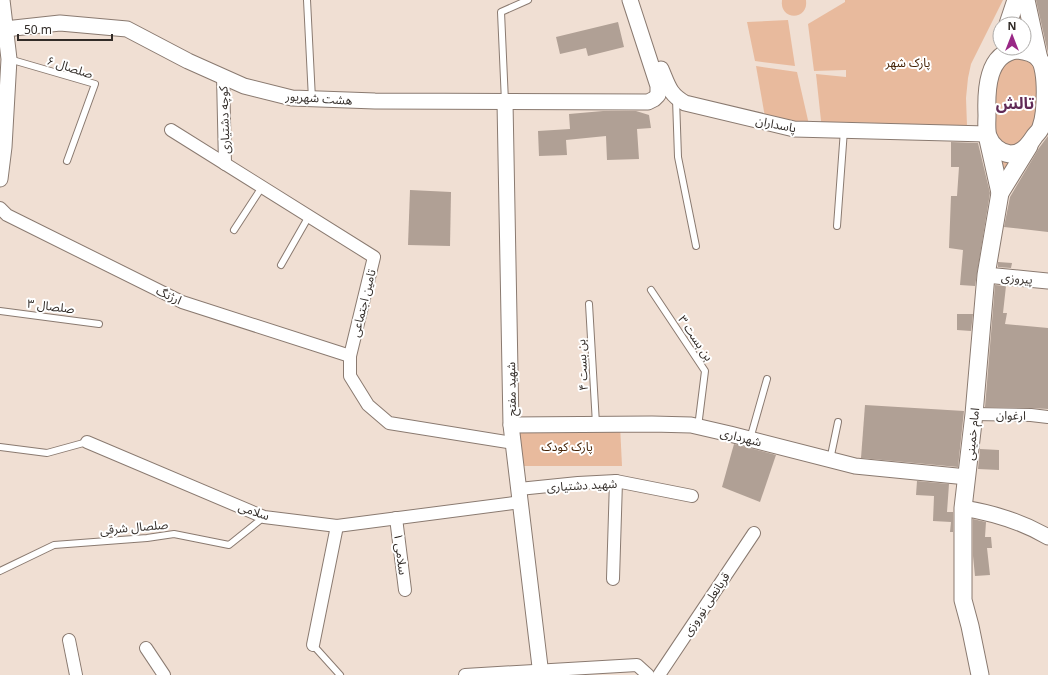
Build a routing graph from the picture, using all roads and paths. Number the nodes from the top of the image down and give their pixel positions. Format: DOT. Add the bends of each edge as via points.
graph roads {
  1 [pos="2,0"];
  2 [pos="307,0"];
  3 [pos="528,0"];
  4 [pos="630,0"];
  5 [pos="633,0"];
  6 [pos="1016,0"];
  7 [pos="1026,0"];
  8 [pos="1011,16"];
  9 [pos="3,21"];
  10 [pos="1032,53"];
  11 [pos="998,56"];
  12 [pos="9,59"];
  13 [pos="1039,59"];
  14 [pos="223,76"];
  15 [pos="676,98"];
  16 [pos="312,99"];
  17 [pos="505,102"];
  18 [pos="1044,128"];
  19 [pos="172,130"];
  20 [pos="844,130"];
  21 [pos="987,134"];
  22 [pos="67,161"];
  23 [pos="225,164"];
  24 [pos="0,174"];
  25 [pos="262,187"];
  26 [pos="1000,193"];
  27 [pos="0,208"];
  28 [pos="309,216"];
  29 [pos="837,226"];
  30 [pos="234,230"];
  31 [pos="696,246"];
  32 [pos="281,265"];
  33 [pos="986,275"];
  34 [pos="1048,281"];
  35 [pos="652,290"];
  36 [pos="589,304"];
  37 [pos="0,311"];
  38 [pos="99,324"];
  39 [pos="350,356"];
  40 [pos="767,379"];
  41 [pos="974,414"];
  42 [pos="1048,418"];
  43 [pos="838,422"];
  44 [pos="512,425"];
  45 [pos="596,425"];
  46 [pos="698,427"];
  47 [pos="750,439"];
  48 [pos="87,442"];
  49 [pos="513,443"];
  50 [pos="0,447"];
  51 [pos="830,460"];
  52 [pos="967,478"];
  53 [pos="616,481"];
  54 [pos="520,496"];
  55 [pos="692,496"];
  56 [pos="963,508"];
  57 [pos="264,517"];
  58 [pos="396,518"];
  59 [pos="337,526"];
  60 [pos="754,532"];
  61 [pos="1048,537"];
  62 [pos="0,571"];
  63 [pos="613,579"];
  64 [pos="405,590"];
  65 [pos="69,640"];
  66 [pos="313,645"];
  67 [pos="146,648"];
  68 [pos="541,672"];
  69 [pos="76,675"];
  70 [pos="164,675"];
  71 [pos="340,675"];
  72 [pos="465,675"];
  73 [pos="648,675"];
  74 [pos="659,675"];
  75 [pos="980,675"];
  1 -- 9 [label="street"];
  2 -- 16 [label="lane"];
  3 -- 17 [label="lane" via="501,12"];
  4 -- 17 [label="street, هشت شهریور" via="658,86 658,95 654,99 648,102"];
  5 -- 15 [label="street" via="671,93"];
  6 -- 8 [label="main road"];
  7 -- 13 [label="main road"];
  9 -- 12 [label="street"];
  9 -- 14 [label="street, هشت شهریور" via="127,29"];
  10 -- 13 [label="main road"];
  11 -- 21 [label="main road" via="988,87"];
  12 -- 22 [label="lane, صلصال ۶" via="94,84"];
  12 -- 24 [label="street"];
  13 -- 18 [label="main road" via="1044,69 1045,81"];
  14 -- 16 [label="street, هشت شهریور" via="244,86 292,98"];
  14 -- 23 [label="street, کوچه دشتیاری"];
  15 -- 20 [label="street, پاسداران" via="697,107 794,129"];
  15 -- 31 [label="lane" via="678,157"];
  16 -- 17 [label="street, هشت شهریور"];
  17 -- 44 [label="street, شهید مفتح"];
  18 -- 21 [label="main road" via="1026,148 1010,154 992,145"];
  18 -- 26 [label="main road, امام خمینی"];
  19 -- 23 [label="street, تامین اجتماعی"];
  20 -- 21 [label="street, پاسداران"];
  20 -- 29 [label="lane"];
  21 -- 26 [label="main road, امام خمینی"];
  23 -- 25 [label="street, تامین اجتماعی"];
  25 -- 28 [label="street, تامین اجتماعی"];
  25 -- 30 [label="lane"];
  26 -- 33 [label="main road, امام خمینی"];
  27 -- 39 [label="street, ارژنگ" via="7,215 182,302"];
  28 -- 32 [label="lane"];
  28 -- 39 [label="street, تامین اجتماعی" via="374,257"];
  33 -- 34 [label="street, پیروزی"];
  33 -- 41 [label="main road, امام خمینی"];
  35 -- 46 [label="lane, بن بست ۳" via="705,371"];
  36 -- 45 [label="lane, بن بست ۴"];
  37 -- 38 [label="lane, صلصال ۳"];
  39 -- 49 [label="street, تامین اجتماعی" via="350,376 368,405 389,423"];
  40 -- 47 [label="lane"];
  41 -- 42 [label="street, ارغوان" via="1031,415"];
  41 -- 52 [label="main road, امام خمینی"];
  43 -- 51 [label="lane"];
  44 -- 45 [label="street, شهرداری"];
  44 -- 49 [label="street, شهید مفتح"];
  45 -- 46 [label="street, شهرداری" via="652,424"];
  46 -- 47 [label="street, شهرداری"];
  47 -- 51 [label="street, شهرداری"];
  48 -- 50 [label="lane, سلامی" via="47,453"];
  48 -- 57 [label="street, سلامی"];
  49 -- 54 [label="street, شهید مفتح"];
  51 -- 52 [label="street, شهرداری" via="877,470"];
  52 -- 56 [label="main road, امام خمینی"];
  53 -- 54 [label="street, شهید دشتیاری" via="578,483"];
  53 -- 55 [label="street, شهید دشتیاری"];
  53 -- 63 [label="street"];
  54 -- 58 [label="street, سلامی"];
  54 -- 68 [label="street, شهید مفتح"];
  56 -- 61 [label="street" via="995,514"];
  56 -- 75 [label="main road, امام خمینی" via="963,600"];
  57 -- 59 [label="street, سلامی"];
  57 -- 62 [label="lane, صلصال شرقی" via="229,545 174,534 54,545"];
  58 -- 59 [label="street, سلامی"];
  58 -- 64 [label="street, سلامی ۱"];
  59 -- 66 [label="street"];
  60 -- 74 [label="street, قربانعلی نوروزی"];
  65 -- 69 [label="street"];
  66 -- 71 [label="lane"];
  67 -- 70 [label="street"];
  68 -- 72 [label="street"];
  68 -- 73 [label="street" via="637,665"];
}
